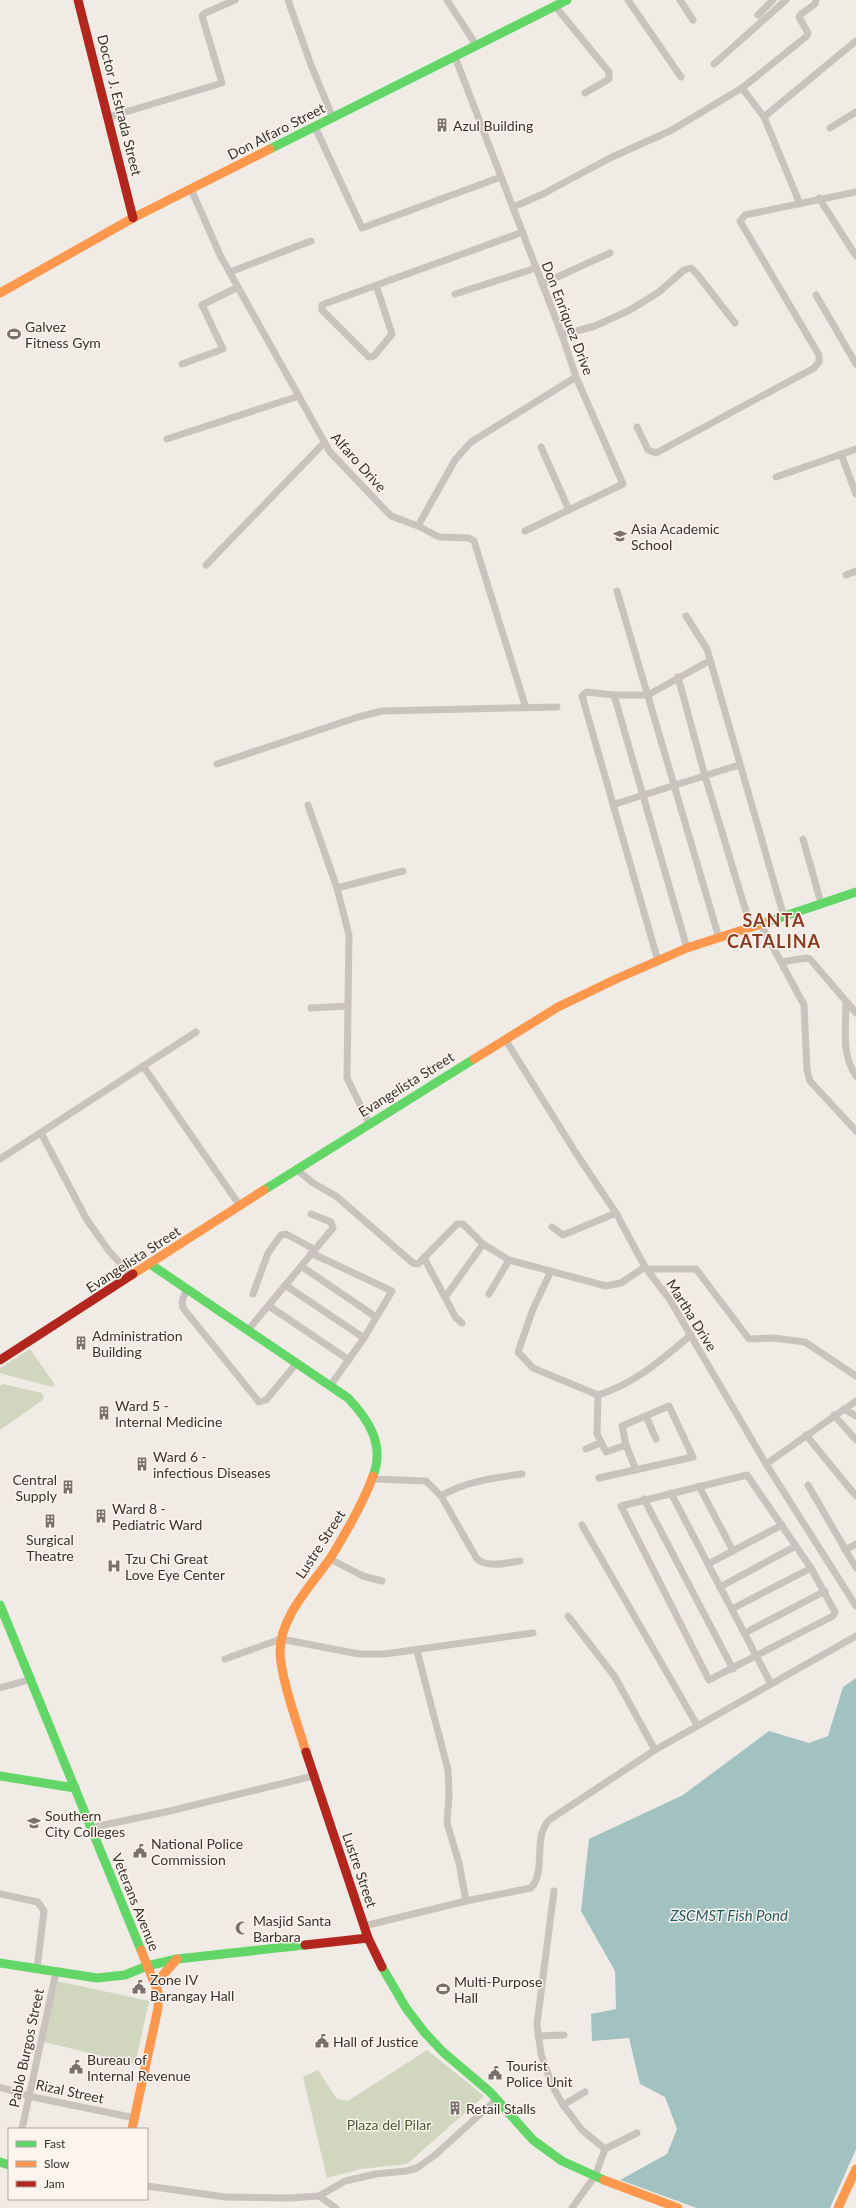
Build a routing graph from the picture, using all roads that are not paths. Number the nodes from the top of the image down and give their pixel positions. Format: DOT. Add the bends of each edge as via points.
graph roads {
  1 [pos="78,0"];
  2 [pos="235,0"];
  3 [pos="288,0"];
  4 [pos="447,0"];
  5 [pos="567,0"];
  6 [pos="628,0"];
  7 [pos="680,0"];
  8 [pos="773,0"];
  9 [pos="786,0"];
  10 [pos="816,0"];
  11 [pos="555,6"];
  12 [pos="758,15"];
  13 [pos="693,20"];
  14 [pos="856,41"];
  15 [pos="476,45"];
  16 [pos="455,57"];
  17 [pos="714,64"];
  18 [pos="681,77"];
  19 [pos="742,88"];
  20 [pos="585,93"];
  21 [pos="856,112"];
  22 [pos="764,116"];
  23 [pos="109,117"];
  24 [pos="333,118"];
  25 [pos="315,127"];
  26 [pos="830,128"];
  27 [pos="502,177"];
  28 [pos="191,189"];
  29 [pos="856,192"];
  30 [pos="819,198"];
  31 [pos="800,204"];
  32 [pos="513,207"];
  33 [pos="133,218"];
  34 [pos="523,232"];
  35 [pos="311,240"];
  36 [pos="610,253"];
  37 [pos="856,256"];
  38 [pos="536,268"];
  39 [pos="230,272"];
  40 [pos="542,284"];
  41 [pos="376,285"];
  42 [pos="238,287"];
  43 [pos="0,291"];
  44 [pos="455,294"];
  45 [pos="816,295"];
  46 [pos="735,323"];
  47 [pos="562,335"];
  48 [pos="182,364"];
  49 [pos="856,364"];
  50 [pos="576,376"];
  51 [pos="299,396"];
  52 [pos="638,427"];
  53 [pos="167,439"];
  54 [pos="323,444"];
  55 [pos="541,447"];
  56 [pos="856,449"];
  57 [pos="841,454"];
  58 [pos="776,476"];
  59 [pos="856,494"];
  60 [pos="569,510"];
  61 [pos="418,526"];
  62 [pos="525,532"];
  63 [pos="206,565"];
  64 [pos="856,571"];
  65 [pos="846,575"];
  66 [pos="617,591"];
  67 [pos="686,616"];
  68 [pos="709,661"];
  69 [pos="678,677"];
  70 [pos="614,695"];
  71 [pos="648,695"];
  72 [pos="557,707"];
  73 [pos="526,708"];
  74 [pos="216,764"];
  75 [pos="739,765"];
  76 [pos="705,776"];
  77 [pos="674,785"];
  78 [pos="643,795"];
  79 [pos="615,804"];
  80 [pos="308,805"];
  81 [pos="803,839"];
  82 [pos="403,871"];
  83 [pos="337,888"];
  84 [pos="856,892"];
  85 [pos="821,903"];
  86 [pos="784,917"];
  87 [pos="761,925"];
  88 [pos="751,928"];
  89 [pos="719,938"];
  90 [pos="686,948"];
  91 [pos="658,961"];
  92 [pos="782,962"];
  93 [pos="846,1002"];
  94 [pos="347,1006"];
  95 [pos="311,1008"];
  96 [pos="856,1013"];
  97 [pos="196,1032"];
  98 [pos="505,1039"];
  99 [pos="143,1066"];
  100 [pos="856,1076"];
  101 [pos="369,1123"];
  102 [pos="856,1131"];
  103 [pos="41,1133"];
  104 [pos="0,1159"];
  105 [pos="296,1169"];
  106 [pos="240,1206"];
  107 [pos="616,1213"];
  108 [pos="311,1214"];
  109 [pos="552,1227"];
  110 [pos="483,1244"];
  111 [pos="312,1251"];
  112 [pos="424,1258"];
  113 [pos="509,1260"];
  114 [pos="150,1264"];
  115 [pos="301,1266"];
  116 [pos="646,1268"];
  117 [pos="550,1271"];
  118 [pos="132,1276"];
  119 [pos="285,1285"];
  120 [pos="186,1290"];
  121 [pos="253,1294"];
  122 [pos="489,1294"];
  123 [pos="446,1296"];
  124 [pos="269,1306"];
  125 [pos="376,1317"];
  126 [pos="462,1323"];
  127 [pos="248,1330"];
  128 [pos="691,1335"];
  129 [pos="364,1338"];
  130 [pos="0,1360"];
  131 [pos="349,1360"];
  132 [pos="296,1364"];
  133 [pos="856,1376"];
  134 [pos="330,1386"];
  135 [pos="598,1395"];
  136 [pos="856,1401"];
  137 [pos="844,1409"];
  138 [pos="834,1415"];
  139 [pos="646,1416"];
  140 [pos="856,1416"];
  141 [pos="806,1435"];
  142 [pos="656,1439"];
  143 [pos="856,1440"];
  144 [pos="600,1443"];
  145 [pos="626,1445"];
  146 [pos="586,1449"];
  147 [pos="766,1464"];
  148 [pos="636,1470"];
  149 [pos="522,1474"];
  150 [pos="598,1478"];
  151 [pos="374,1479"];
  152 [pos="808,1485"];
  153 [pos="699,1486"];
  154 [pos="672,1493"];
  155 [pos="441,1496"];
  156 [pos="856,1496"];
  157 [pos="644,1499"];
  158 [pos="582,1525"];
  159 [pos="782,1525"];
  160 [pos="856,1544"];
  161 [pos="796,1546"];
  162 [pos="845,1550"];
  163 [pos="733,1551"];
  164 [pos="330,1559"];
  165 [pos="520,1562"];
  166 [pos="708,1564"];
  167 [pos="811,1568"];
  168 [pos="856,1568"];
  169 [pos="382,1581"];
  170 [pos="720,1587"];
  171 [pos="825,1591"];
  172 [pos="0,1605"];
  173 [pos="856,1606"];
  174 [pos="732,1609"];
  175 [pos="568,1616"];
  176 [pos="533,1633"];
  177 [pos="745,1634"];
  178 [pos="856,1636"];
  179 [pos="281,1639"];
  180 [pos="417,1651"];
  181 [pos="757,1656"];
  182 [pos="225,1658"];
  183 [pos="733,1668"];
  184 [pos="32,1679"];
  185 [pos="771,1684"];
  186 [pos="0,1688"];
  187 [pos="697,1725"];
  188 [pos="655,1750"];
  189 [pos="0,1776"];
  190 [pos="313,1776"];
  191 [pos="75,1788"];
  192 [pos="90,1828"];
  193 [pos="554,1890"];
  194 [pos="0,1894"];
  195 [pos="466,1901"];
  196 [pos="364,1926"];
  197 [pos="368,1938"];
  198 [pos="177,1959"];
  199 [pos="0,1963"];
  200 [pos="147,1966"];
  201 [pos="37,1968"];
  202 [pos="56,1972"];
  203 [pos="155,1984"];
  204 [pos="564,2035"];
  205 [pos="538,2036"];
  206 [pos="0,2087"];
  207 [pos="585,2092"];
  208 [pos="28,2096"];
  209 [pos="497,2099"];
  210 [pos="563,2105"];
  211 [pos="135,2118"];
  212 [pos="22,2128"];
  213 [pos="132,2128"];
  214 [pos="637,2133"];
  215 [pos="605,2150"];
  216 [pos="856,2169"];
  217 [pos="594,2176"];
  218 [pos="148,2186"];
  219 [pos="319,2196"];
  220 [pos="336,2208"];
  221 [pos="572,2208"];
  222 [pos="678,2208"];
  223 [pos="838,2208"];
  1 -- 23 [label="main road, Doctor J. Estrada Street"];
  2 -- 23 [label="street" via="202,16 222,84"];
  3 -- 24 [label="street"];
  4 -- 15 [label="street"];
  5 -- 11 [label="main road, Don Alfaro Street"];
  6 -- 18 [label="street"];
  7 -- 13 [label="street"];
  8 -- 12 [label="street"];
  9 -- 17 [label="street"];
  10 -- 19 [label="street" via="815,4 799,17 808,33 807,36"];
  11 -- 15 [label="main road, Don Alfaro Street"];
  11 -- 20 [label="street" via="609,72 609,79"];
  14 -- 22 [label="street"];
  15 -- 16 [label="main road, Don Alfaro Street"];
  16 -- 24 [label="main road, Don Alfaro Street"];
  16 -- 27 [label="street, Don Enriquez Drive"];
  19 -- 22 [label="street"];
  19 -- 32 [label="street" via="672,130 626,150"];
  21 -- 26 [label="street"];
  22 -- 31 [label="street"];
  23 -- 33 [label="main road, Doctor J. Estrada Street"];
  24 -- 25 [label="main road, Don Alfaro Street"];
  25 -- 27 [label="street" via="362,228"];
  25 -- 28 [label="main road, Don Alfaro Street"];
  27 -- 32 [label="street, Don Enriquez Drive"];
  28 -- 33 [label="main road, Don Alfaro Street"];
  28 -- 39 [label="street, Alfaro Drive" via="212,239"];
  29 -- 30 [label="street"];
  30 -- 31 [label="street"];
  30 -- 37 [label="street"];
  31 -- 52 [label="street" via="745,215 740,221 819,355 819,362 814,368 656,453 648,450"];
  32 -- 34 [label="street, Don Enriquez Drive"];
  33 -- 43 [label="main road, Don Alfaro Street"];
  34 -- 38 [label="street, Don Enriquez Drive"];
  34 -- 41 [label="street"];
  35 -- 39 [label="street"];
  36 -- 40 [label="street"];
  38 -- 40 [label="street, Don Enriquez Drive"];
  38 -- 44 [label="street"];
  39 -- 42 [label="street, Alfaro Drive"];
  40 -- 47 [label="street, Don Enriquez Drive"];
  41 -- 41 [label="street" via="392,334 374,356 368,357 322,308 326,303"];
  42 -- 48 [label="street" via="202,305 223,349"];
  42 -- 51 [label="street, Alfaro Drive"];
  45 -- 49 [label="street"];
  46 -- 47 [label="street" via="691,268 684,270 659,292 630,310 595,326"];
  47 -- 50 [label="street, Don Enriquez Drive"];
  50 -- 60 [label="street, Don Enriquez Drive" via="623,484"];
  50 -- 61 [label="street" via="471,442 455,460"];
  51 -- 53 [label="street"];
  51 -- 54 [label="street, Alfaro Drive"];
  54 -- 61 [label="street, Alfaro Drive" via="391,516"];
  54 -- 63 [label="street"];
  55 -- 60 [label="street"];
  56 -- 57 [label="street"];
  57 -- 58 [label="street"];
  57 -- 59 [label="street"];
  60 -- 62 [label="street, Don Enriquez Drive"];
  61 -- 73 [label="street, Alfaro Drive" via="439,537 469,538 474,541"];
  64 -- 65 [label="street"];
  66 -- 71 [label="street"];
  67 -- 68 [label="street" via="704,644"];
  68 -- 69 [label="street"];
  68 -- 75 [label="street"];
  69 -- 71 [label="street"];
  69 -- 76 [label="street"];
  70 -- 71 [label="street"];
  70 -- 78 [label="street"];
  70 -- 79 [label="street" via="587,692 582,696"];
  71 -- 77 [label="street"];
  72 -- 73 [label="street"];
  73 -- 74 [label="street" via="382,711"];
  75 -- 76 [label="street"];
  75 -- 86 [label="street"];
  76 -- 77 [label="street"];
  76 -- 88 [label="street"];
  77 -- 78 [label="street"];
  77 -- 89 [label="street"];
  78 -- 79 [label="street"];
  78 -- 90 [label="street"];
  79 -- 91 [label="street"];
  80 -- 83 [label="street"];
  81 -- 85 [label="street"];
  82 -- 83 [label="street"];
  83 -- 94 [label="street" via="349,935"];
  84 -- 85 [label="main road, Evangelista Street"];
  85 -- 86 [label="main road, Evangelista Street"];
  86 -- 87 [label="main road, Evangelista Street"];
  87 -- 88 [label="main road, Evangelista Street"];
  87 -- 92 [label="street"];
  88 -- 89 [label="main road, Evangelista Street"];
  89 -- 90 [label="main road, Evangelista Street"];
  90 -- 91 [label="main road, Evangelista Street"];
  91 -- 98 [label="main road, Evangelista Street" via="583,994"];
  92 -- 93 [label="street" via="810,959"];
  92 -- 102 [label="street" via="804,1005 807,1070 810,1081"];
  93 -- 96 [label="street"];
  93 -- 100 [label="street" via="846,1050 849,1066"];
  94 -- 95 [label="street"];
  94 -- 101 [label="street" via="347,1078"];
  97 -- 99 [label="street"];
  98 -- 101 [label="main road, Evangelista Street"];
  98 -- 107 [label="street, Martha Drive"];
  99 -- 103 [label="street"];
  99 -- 106 [label="street"];
  101 -- 105 [label="main road, Evangelista Street"];
  103 -- 104 [label="street"];
  103 -- 118 [label="street" via="87,1220 109,1251"];
  105 -- 106 [label="main road, Evangelista Street"];
  105 -- 112 [label="street" via="313,1183 336,1196 413,1263 418,1264"];
  106 -- 114 [label="main road, Evangelista Street"];
  107 -- 109 [label="street" via="563,1235"];
  107 -- 116 [label="street, Martha Drive"];
  108 -- 111 [label="street" via="332,1222 333,1225"];
  110 -- 112 [label="street" via="463,1224 458,1224"];
  110 -- 113 [label="street"];
  110 -- 123 [label="street"];
  111 -- 115 [label="street"];
  111 -- 121 [label="street" via="296,1238 281,1235 268,1253"];
  111 -- 125 [label="street" via="390,1288 392,1294"];
  112 -- 123 [label="street"];
  113 -- 117 [label="street"];
  113 -- 122 [label="street"];
  114 -- 118 [label="main road, Evangelista Street"];
  114 -- 120 [label="main road, Lustre Street"];
  115 -- 119 [label="street"];
  115 -- 125 [label="street"];
  116 -- 117 [label="street" via="621,1283 606,1286"];
  116 -- 128 [label="street, Martha Drive"];
  116 -- 133 [label="street" via="696,1269 749,1339 773,1338 805,1342"];
  117 -- 135 [label="street" via="518,1352 533,1368"];
  118 -- 130 [label="main road, Evangelista Street"];
  119 -- 124 [label="street"];
  119 -- 129 [label="street"];
  120 -- 127 [label="main road, Lustre Street"];
  120 -- 132 [label="street" via="183,1308 259,1402 266,1400"];
  123 -- 126 [label="street" via="456,1318"];
  124 -- 127 [label="street"];
  124 -- 131 [label="street"];
  125 -- 129 [label="street"];
  127 -- 132 [label="main road, Lustre Street"];
  128 -- 135 [label="street" via="634,1380"];
  128 -- 147 [label="street, Martha Drive"];
  129 -- 131 [label="street"];
  131 -- 134 [label="street"];
  132 -- 134 [label="main road, Lustre Street"];
  134 -- 151 [label="main road, Lustre Street" via="348,1398 368,1418 375,1436 377,1452"];
  135 -- 144 [label="street" via="597,1434"];
  136 -- 137 [label="street"];
  137 -- 138 [label="street"];
  137 -- 140 [label="street"];
  138 -- 141 [label="street"];
  138 -- 143 [label="street"];
  139 -- 142 [label="street"];
  139 -- 145 [label="street" via="622,1426"];
  139 -- 148 [label="street" via="670,1406 693,1457"];
  141 -- 147 [label="street"];
  141 -- 156 [label="street"];
  144 -- 145 [label="street" via="606,1452"];
  144 -- 146 [label="street"];
  145 -- 148 [label="street"];
  147 -- 173 [label="street, Martha Drive"];
  148 -- 150 [label="street"];
  149 -- 155 [label="street" via="476,1481 456,1487"];
  151 -- 155 [label="street" via="426,1481"];
  151 -- 164 [label="main road, Lustre Street"];
  152 -- 162 [label="street"];
  153 -- 154 [label="street"];
  153 -- 159 [label="street" via="747,1475"];
  153 -- 163 [label="street"];
  154 -- 157 [label="street"];
  154 -- 166 [label="street"];
  155 -- 165 [label="street" via="477,1559 488,1564"];
  157 -- 183 [label="street"];
  157 -- 183 [label="street" via="624,1504 621,1506 622,1510 709,1680"];
  158 -- 187 [label="street"];
  159 -- 161 [label="street"];
  159 -- 163 [label="street"];
  160 -- 162 [label="street"];
  161 -- 167 [label="street"];
  161 -- 170 [label="street"];
  162 -- 168 [label="street"];
  163 -- 166 [label="street"];
  164 -- 169 [label="street" via="363,1576"];
  164 -- 179 [label="main road, Lustre Street" via="301,1598 287,1622"];
  166 -- 170 [label="street"];
  167 -- 171 [label="street"];
  167 -- 174 [label="street"];
  170 -- 174 [label="street"];
  171 -- 177 [label="street"];
  171 -- 181 [label="street" via="834,1608 833,1616"];
  172 -- 184 [label="main road, Veterans Avenue"];
  174 -- 177 [label="street"];
  175 -- 188 [label="street" via="615,1677"];
  176 -- 180 [label="street"];
  177 -- 181 [label="street"];
  178 -- 185 [label="street"];
  179 -- 180 [label="street" via="359,1654"];
  179 -- 182 [label="street"];
  179 -- 190 [label="main road, Lustre Street" via="281,1664"];
  180 -- 195 [label="street" via="448,1770 447,1823 459,1863"];
  181 -- 183 [label="street"];
  181 -- 185 [label="street"];
  184 -- 186 [label="street"];
  184 -- 191 [label="main road, Veterans Avenue"];
  185 -- 187 [label="street"];
  187 -- 188 [label="street"];
  188 -- 195 [label="street" via="549,1820 540,1838 537,1877 531,1888"];
  189 -- 191 [label="main road"];
  190 -- 192 [label="street"];
  190 -- 196 [label="main road, Lustre Street"];
  191 -- 192 [label="main road, Veterans Avenue"];
  192 -- 200 [label="main road, Veterans Avenue"];
  193 -- 205 [label="street" via="537,2024"];
  194 -- 201 [label="street" via="38,1902 42,1906 44,1911"];
  195 -- 196 [label="street"];
  196 -- 197 [label="main road, Lustre Street"];
  197 -- 198 [label="main road"];
  197 -- 209 [label="main road, Lustre Street" via="398,1994 424,2031"];
  198 -- 200 [label="main road"];
  198 -- 203 [label="main road"];
  199 -- 201 [label="main road"];
  200 -- 202 [label="main road" via="113,1978"];
  200 -- 203 [label="main road, Veterans Avenue"];
  201 -- 202 [label="main road"];
  202 -- 208 [label="street, Pablo Burgos Street"];
  203 -- 211 [label="main road, Veterans Avenue" via="158,2008"];
  204 -- 205 [label="street"];
  205 -- 210 [label="street" via="547,2071"];
  206 -- 208 [label="street, Rizal Street"];
  207 -- 210 [label="street"];
  208 -- 211 [label="street, Rizal Street"];
  208 -- 212 [label="street, Pablo Burgos Street"];
  209 -- 217 [label="main road, Lustre Street" via="542,2148"];
  209 -- 219 [label="street" via="417,2168 345,2180"];
  210 -- 215 [label="street" via="582,2130"];
  211 -- 213 [label="main road, Veterans Avenue"];
  214 -- 215 [label="street"];
  215 -- 217 [label="street"];
  216 -- 223 [label="main road"];
  217 -- 221 [label="street"];
  217 -- 222 [label="main road, Lustre Street"];
  218 -- 219 [label="street" via="225,2197"];
  219 -- 220 [label="street"];
}
